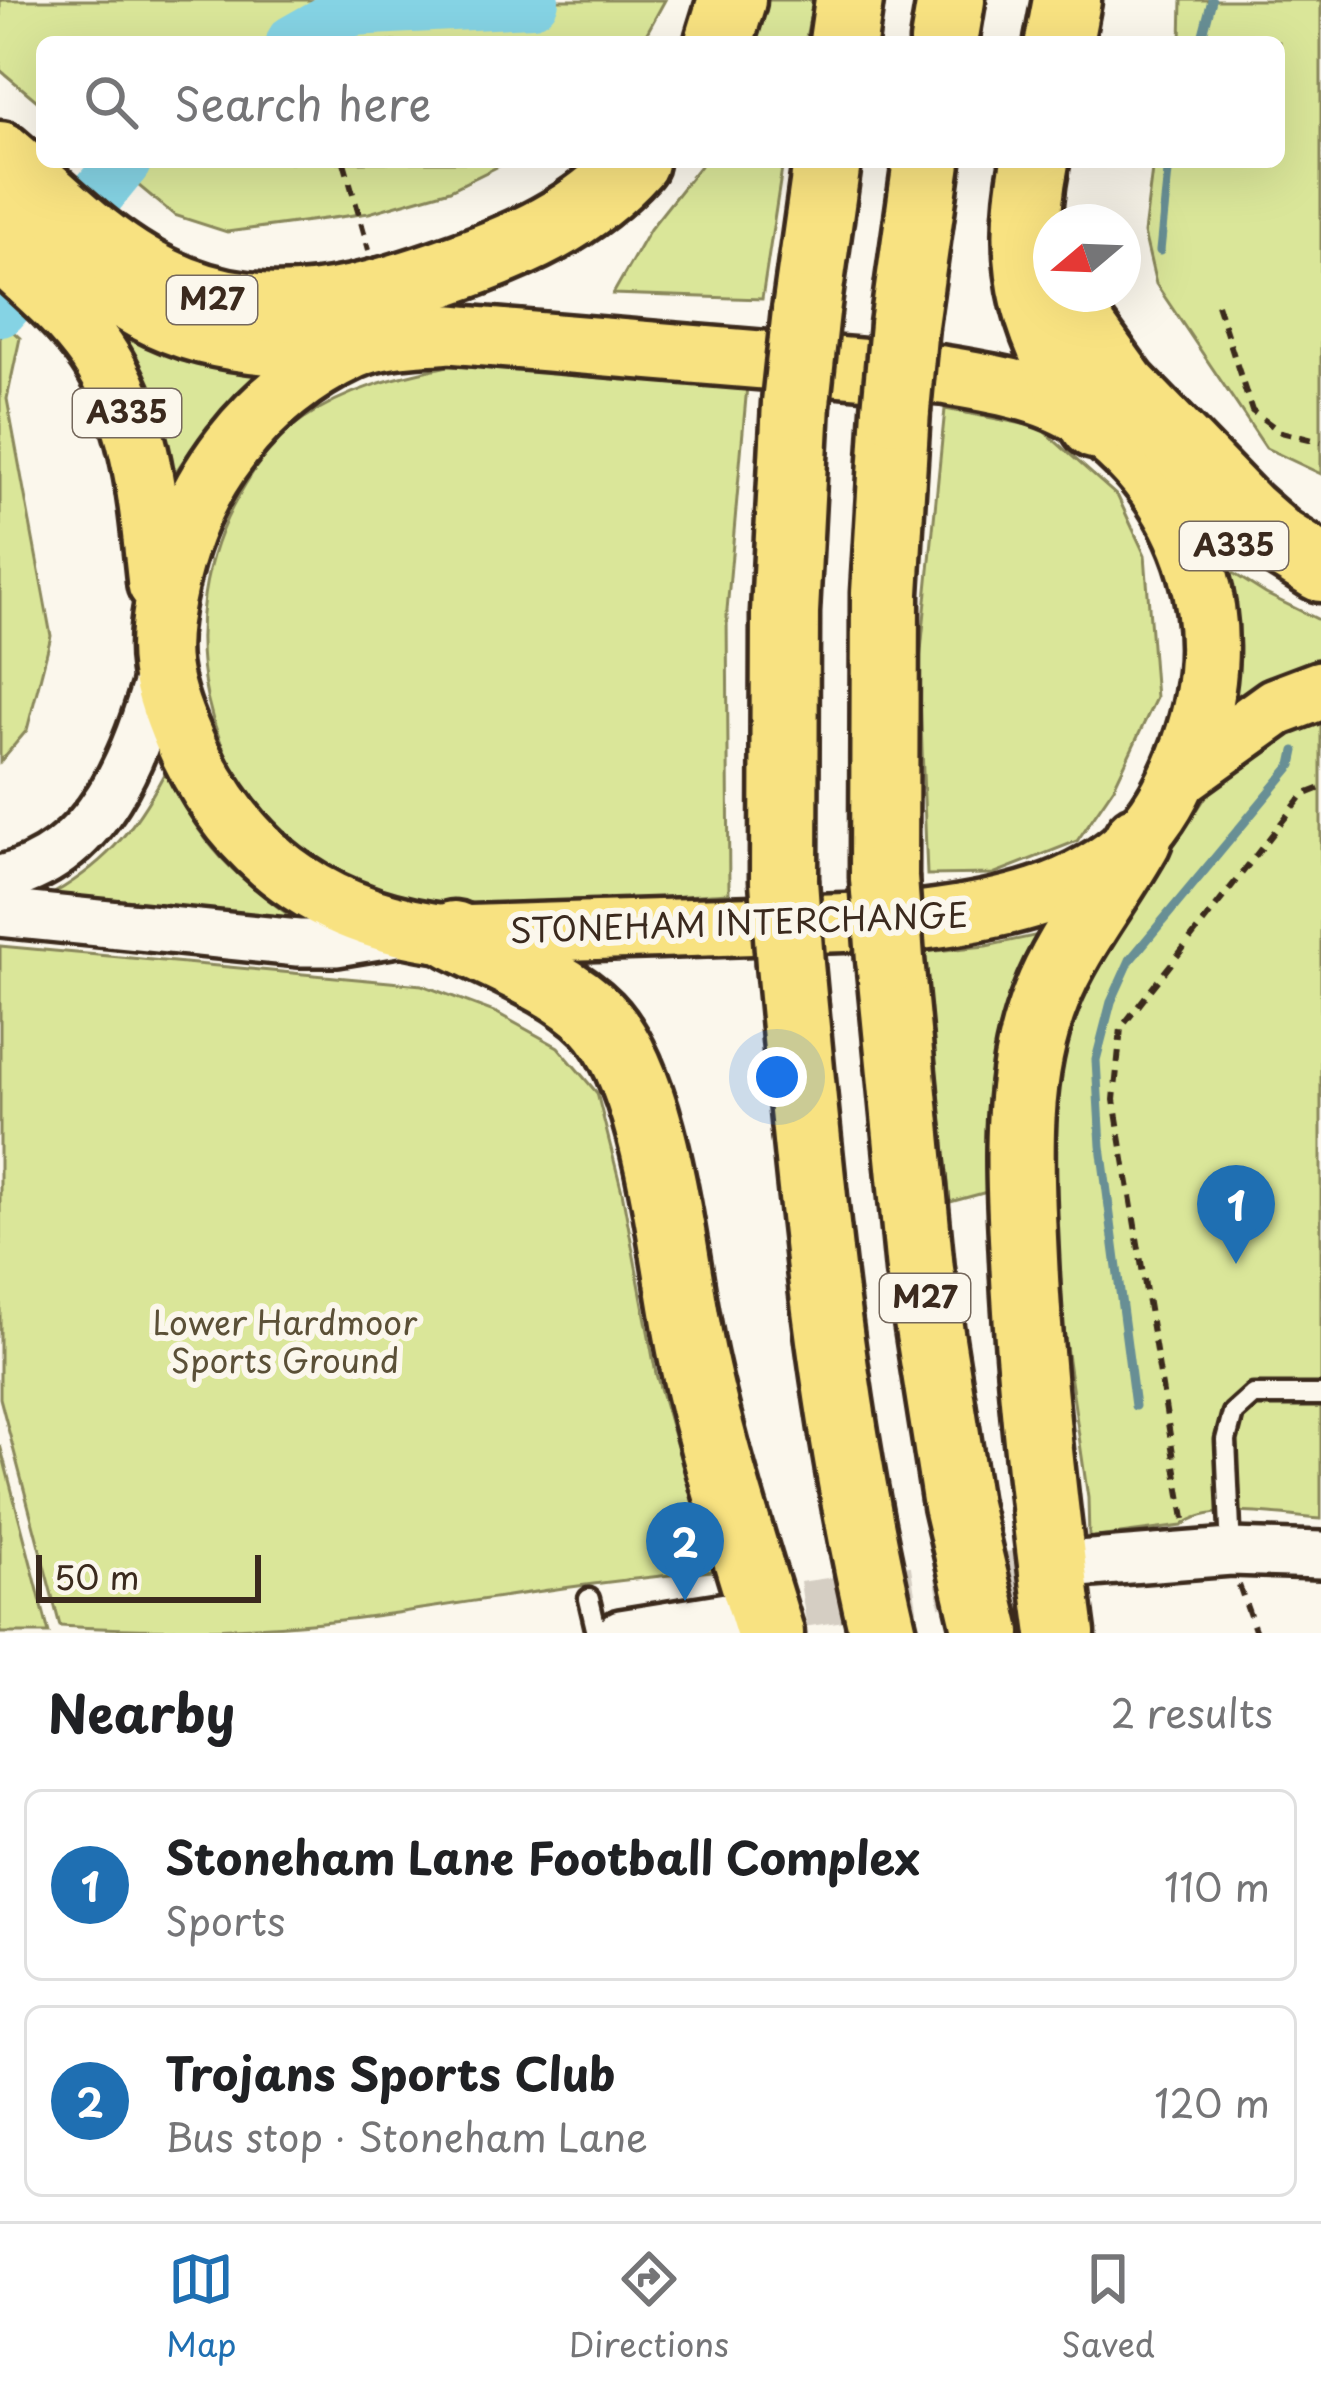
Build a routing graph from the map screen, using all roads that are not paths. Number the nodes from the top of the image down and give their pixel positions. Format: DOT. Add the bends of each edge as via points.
graph roads {
  1 [pos="732,0"];
  2 [pos="849,0"];
  3 [pos="951,0"];
  4 [pos="1066,0"];
  5 [pos="721,36"];
  6 [pos="844,36"];
  7 [pos="945,36"];
  8 [pos="1059,36"];
  9 [pos="0,154"];
  10 [pos="627,168"];
  11 [pos="664,168"];
  12 [pos="826,168"];
  13 [pos="926,168"];
  14 [pos="1034,168"];
  15 [pos="1056,168"];
  16 [pos="0,201"];
  17 [pos="1057,204"];
  18 [pos="0,252"];
  19 [pos="1075,312"];
  20 [pos="372,328"];
  21 [pos="1095,424"];
  22 [pos="1156,486"];
  23 [pos="1321,568"];
  24 [pos="1321,594"];
  25 [pos="161,643"];
  26 [pos="1321,690"];
  27 [pos="1180,776"];
  28 [pos="1138,839"];
  29 [pos="0,879"];
  30 [pos="0,913"];
  31 [pos="433,933"];
  32 [pos="1321,1395"];
  33 [pos="1210,1554"];
  34 [pos="1321,1555"];
  35 [pos="1079,1564"];
  36 [pos="589,1599"];
  37 [pos="752,1624"];
  38 [pos="597,1633"];
  39 [pos="621,1633"];
  40 [pos="883,1633"];
  41 [pos="987,1633"];
  42 [pos="1061,1633"];
  1 -- 5 [label="highway"];
  2 -- 6 [label="highway"];
  3 -- 7 [label="highway"];
  4 -- 8 [label="highway"];
  9 -- 20 [label="highway, M27" via="133,265 206,298"];
  10 -- 20 [label="highway, M27" via="574,216"];
  11 -- 20 [label="highway, M27" via="626,210 544,267"];
  12 -- 40 [label="highway, bridge" via="796,404 784,633 784,881 820,1281"];
  13 -- 41 [label="highway, M27, bridge" via="896,410 884,639 884,878 920,1270 957,1505"];
  14 -- 21 [label="highway" via="1032,296 1061,374"];
  15 -- 17 [label="highway"];
  16 -- 20 [label="main road" via="126,303 207,339 248,346"];
  18 -- 25 [label="main road, A335" via="62,309 121,394 137,442"];
  19 -- 23 [label="highway" via="1124,387 1245,512"];
  20 -- 21 [label="main road, STONEHAM INTERCHANGE" via="942,375 1050,399"];
  20 -- 25 [label="main road, STONEHAM INTERCHANGE" via="268,406 210,475 173,561"];
  21 -- 22 [label="main road, STONEHAM INTERCHANGE"];
  22 -- 24 [label="main road, A335" via="1229,543"];
  22 -- 27 [label="main road, STONEHAM INTERCHANGE" via="1204,586 1211,629 1200,720"];
  25 -- 29 [label="street" via="144,726 122,778 57,855"];
  25 -- 31 [label="main road, STONEHAM INTERCHANGE" via="180,731 250,845 362,916"];
  26 -- 27 [label="main road" via="1276,707"];
  27 -- 28 [label="main road, STONEHAM INTERCHANGE"];
  28 -- 31 [label="main road, STONEHAM INTERCHANGE" via="1080,878 991,912"];
  28 -- 42 [label="highway" via="1047,994 1031,1039 1020,1121 1030,1389"];
  30 -- 31 [label="street" via="298,944"];
  31 -- 37 [label="highway" via="560,992 596,1018 637,1083"];
  32 -- 33 [label="lane" via="1253,1395 1233,1412"];
  33 -- 34 [label="street"];
  33 -- 35 [label="street"];
  36 -- 38 [label="lane"];
  37 -- 39 [label="street"];
}
